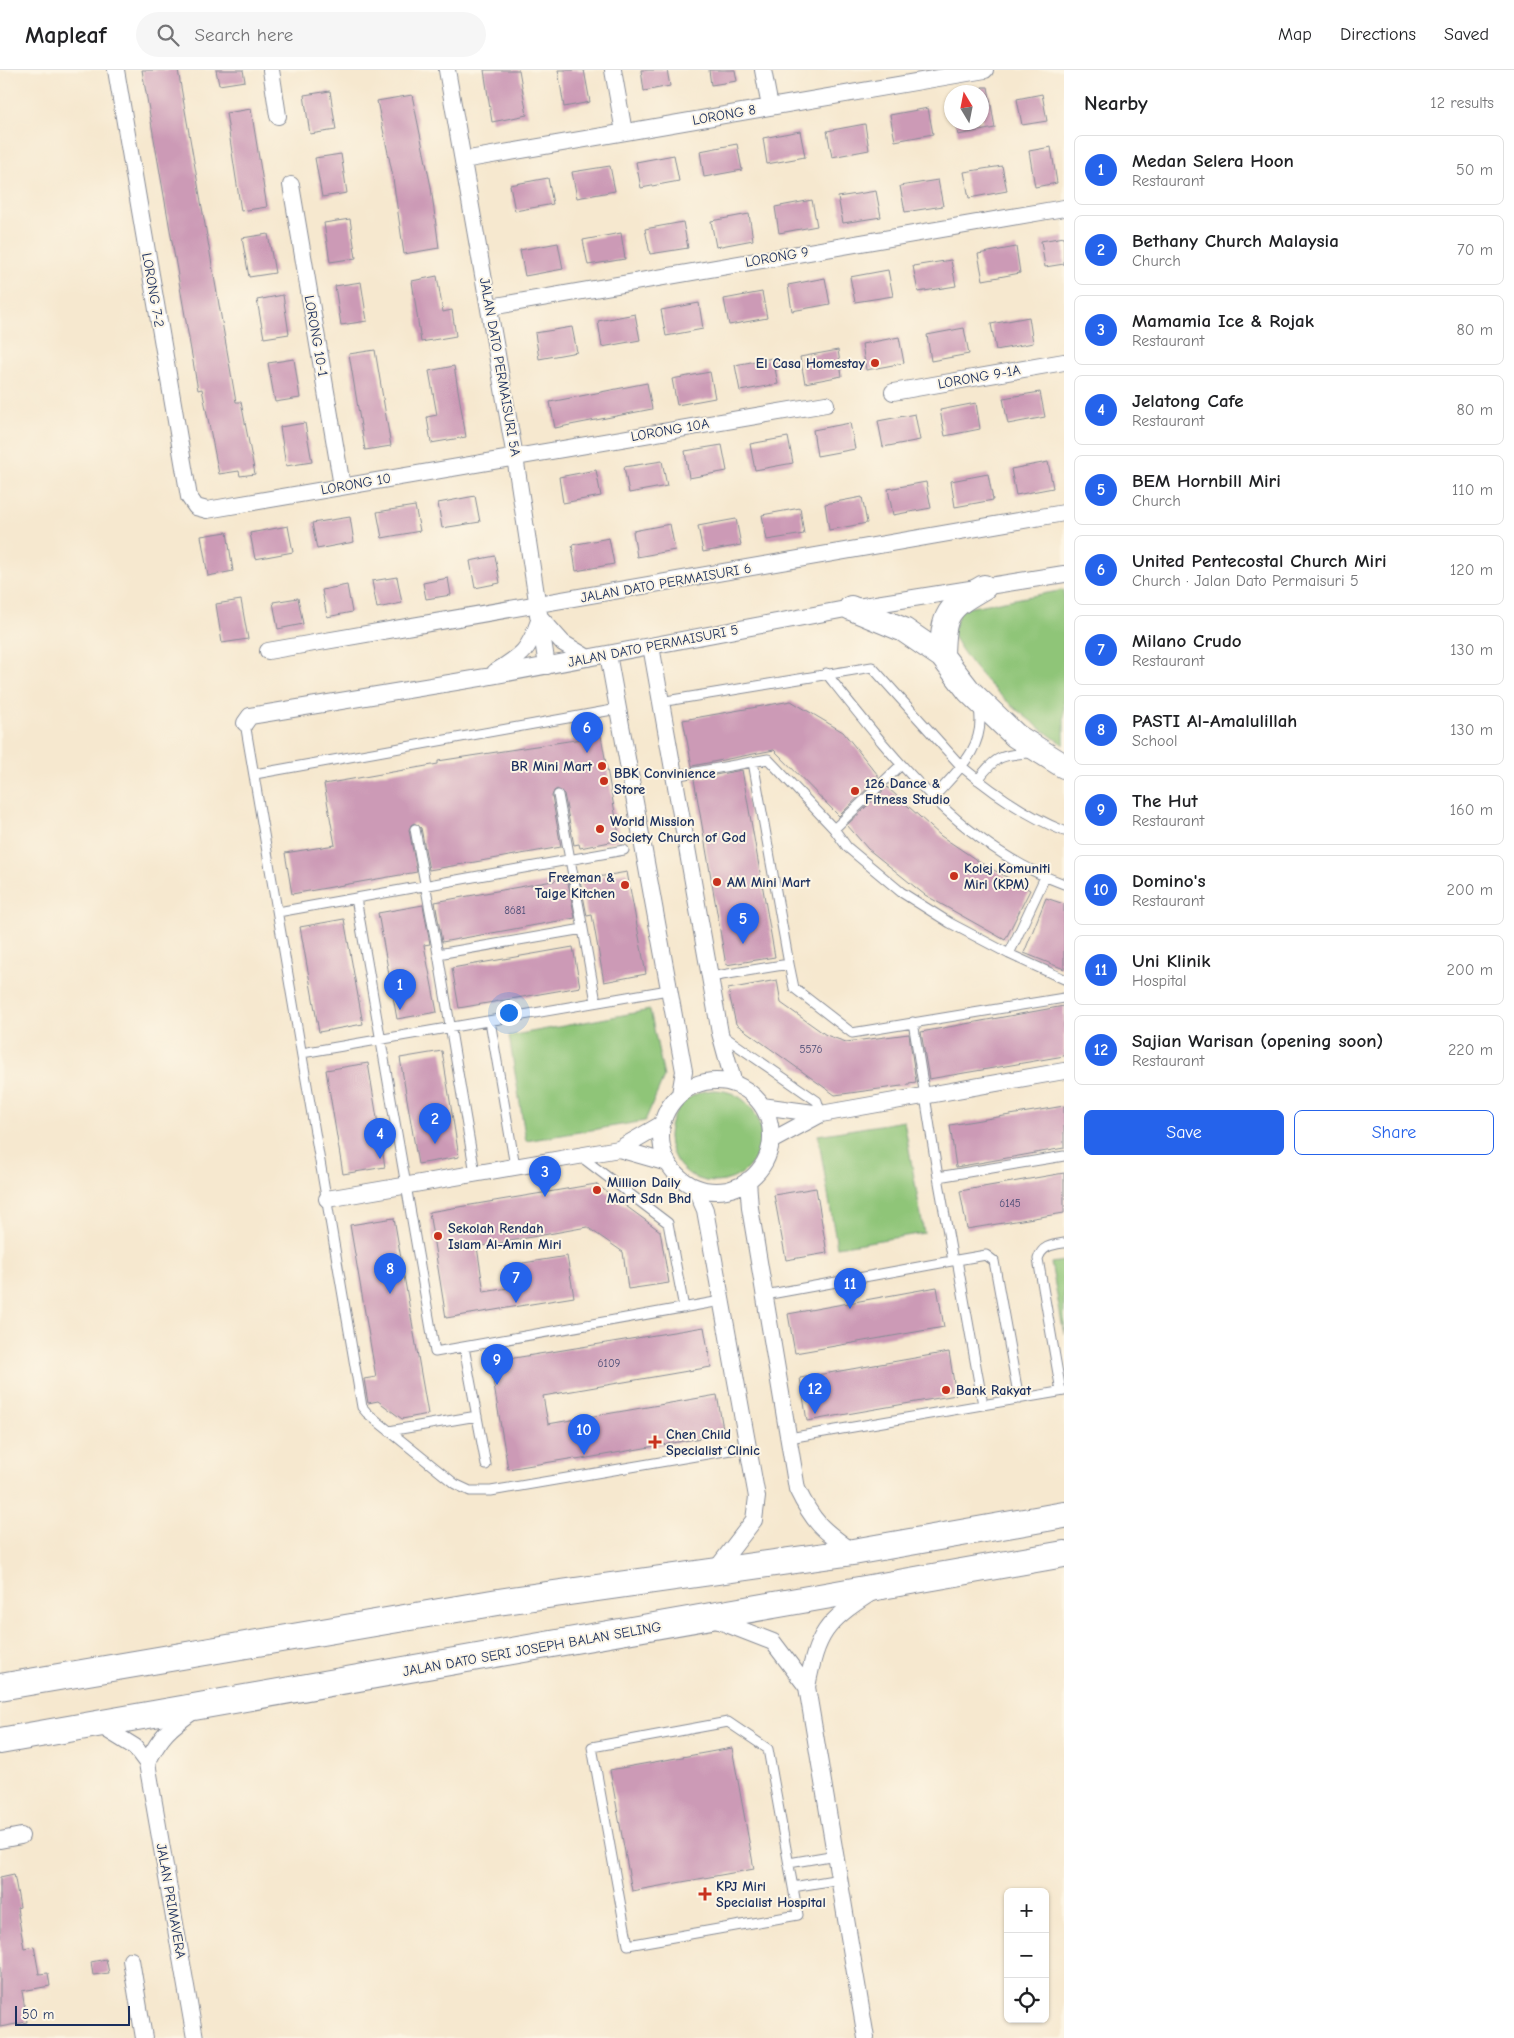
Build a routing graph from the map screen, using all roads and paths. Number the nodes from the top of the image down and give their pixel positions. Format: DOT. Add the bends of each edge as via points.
graph roads {
  1 [pos="116,70"];
  2 [pos="271,70"];
  3 [pos="447,70"];
  4 [pos="613,70"];
  5 [pos="763,70"];
  6 [pos="984,70"];
  7 [pos="916,76"];
  8 [pos="770,107"];
  9 [pos="278,116"];
  10 [pos="624,132"];
  11 [pos="462,160"];
  12 [pos="291,185"];
  13 [pos="1064,208"];
  14 [pos="490,307"];
  15 [pos="1064,362"];
  16 [pos="893,392"];
  17 [pos="826,404"];
  18 [pos="516,457"];
  19 [pos="342,486"];
  20 [pos="196,507"];
  21 [pos="1064,513"];
  22 [pos="1064,574"];
  23 [pos="984,587"];
  24 [pos="851,608"];
  25 [pos="538,614"];
  26 [pos="650,646"];
  27 [pos="268,651"];
  28 [pos="608,654"];
  29 [pos="942,656"];
  30 [pos="588,658"];
  31 [pos="547,666"];
  32 [pos="826,673"];
  33 [pos="486,677"];
  34 [pos="977,698"];
  35 [pos="660,702"];
  36 [pos="618,709"];
  37 [pos="245,723"];
  38 [pos="1042,752"];
  39 [pos="753,762"];
  40 [pos="901,765"];
  41 [pos="961,766"];
  42 [pos="1064,766"];
  43 [pos="255,774"];
  44 [pos="674,776"];
  45 [pos="978,780"];
  46 [pos="558,795"];
  47 [pos="933,798"];
  48 [pos="415,829"];
  49 [pos="834,829"];
  50 [pos="1064,831"];
  51 [pos="624,850"];
  52 [pos="570,860"];
  53 [pos="1045,877"];
  54 [pos="1064,884"];
  55 [pos="426,885"];
  56 [pos="356,898"];
  57 [pos="278,912"];
  58 [pos="583,929"];
  59 [pos="438,954"];
  60 [pos="1008,954"];
  61 [pos="789,964"];
  62 [pos="710,977"];
  63 [pos="1064,979"];
  64 [pos="668,990"];
  65 [pos="1064,998"];
  66 [pos="596,1002"];
  67 [pos="490,1021"];
  68 [pos="912,1022"];
  69 [pos="450,1028"];
  70 [pos="720,1033"];
  71 [pos="380,1040"];
  72 [pos="302,1053"];
  73 [pos="1064,1071"];
  74 [pos="734,1084"];
  75 [pos="680,1094"];
  76 [pos="925,1095"];
  77 [pos="762,1106"];
  78 [pos="821,1114"];
  79 [pos="662,1124"];
  80 [pos="771,1141"];
  81 [pos="619,1149"];
  82 [pos="580,1155"];
  83 [pos="1064,1156"];
  84 [pos="668,1163"];
  85 [pos="516,1166"];
  86 [pos="475,1173"];
  87 [pos="938,1177"];
  88 [pos="748,1180"];
  89 [pos="405,1185"];
  90 [pos="695,1187"];
  91 [pos="327,1199"];
  92 [pos="1064,1243"];
  93 [pos="955,1260"];
  94 [pos="765,1294"];
  95 [pos="721,1301"];
  96 [pos="684,1308"];
  97 [pos="464,1347"];
  98 [pos="1062,1391"];
  99 [pos="1019,1399"];
  100 [pos="983,1405"];
  101 [pos="477,1416"];
  102 [pos="389,1431"];
  103 [pos="790,1438"];
  104 [pos="748,1447"];
  105 [pos="486,1465"];
  106 [pos="1064,1515"];
  107 [pos="853,1552"];
  108 [pos="1064,1554"];
  109 [pos="714,1572"];
  110 [pos="879,1588"];
  111 [pos="710,1617"];
  112 [pos="0,1687"];
  113 [pos="807,1687"];
  114 [pos="198,1708"];
  115 [pos="98,1724"];
  116 [pos="0,1741"];
  117 [pos="147,1764"];
  118 [pos="21,1836"];
  119 [pos="0,1840"];
  120 [pos="836,1855"];
  121 [pos="789,1863"];
  122 [pos="840,1879"];
  123 [pos="793,1887"];
  124 [pos="131,1960"];
  125 [pos="144,2038"];
  126 [pos="195,2038"];
  127 [pos="866,2038"];
  1 -- 20 [label="street, LORONG 7-2" via="188,497"];
  2 -- 9 [label="street"];
  3 -- 11 [label="street, JALAN DATO PERMAISURI 5A"];
  4 -- 10 [label="street"];
  5 -- 8 [label="street"];
  6 -- 7 [label="street, LORONG 8"];
  7 -- 8 [label="street, LORONG 8"];
  8 -- 10 [label="street, LORONG 8"];
  10 -- 11 [label="street, LORONG 8"];
  11 -- 14 [label="street, JALAN DATO PERMAISURI 5A"];
  12 -- 19 [label="street, LORONG 10-1"];
  13 -- 14 [label="street, LORONG 9"];
  14 -- 18 [label="street, JALAN DATO PERMAISURI 5A"];
  15 -- 16 [label="street, LORONG 9-1A"];
  17 -- 18 [label="street, LORONG 10A"];
  18 -- 19 [label="street, LORONG 10"];
  18 -- 25 [label="street, JALAN DATO PERMAISURI 5A"];
  19 -- 20 [label="street, LORONG 10" via="207,510"];
  21 -- 25 [label="street, JALAN DATO PERMAISURI 6"];
  22 -- 23 [label="street, JALAN DATO PERMAISURI 5"];
  23 -- 24 [label="street, JALAN DATO PERMAISURI 5"];
  23 -- 29 [label="street" via="959,601 948,613"];
  24 -- 26 [label="street, JALAN DATO PERMAISURI 5"];
  24 -- 29 [label="street" via="904,630"];
  25 -- 27 [label="street, JALAN DATO PERMAISURI 6"];
  25 -- 30 [label="street" via="563,643"];
  25 -- 31 [label="street, JALAN DATO PERMAISURI 5A"];
  25 -- 33 [label="street" via="533,638 523,654"];
  26 -- 28 [label="street, JALAN DATO PERMAISURI 5"];
  26 -- 35 [label="street"];
  28 -- 30 [label="street, JALAN DATO PERMAISURI 5"];
  28 -- 36 [label="street"];
  29 -- 34 [label="street"];
  30 -- 31 [label="street, JALAN DATO PERMAISURI 5"];
  31 -- 33 [label="street, JALAN DATO PERMAISURI 5"];
  32 -- 35 [label="lane"];
  32 -- 40 [label="lane"];
  32 -- 41 [label="lane" via="872,667"];
  33 -- 37 [label="street, JALAN DATO PERMAISURI 5" via="250,716"];
  34 -- 38 [label="street" via="1016,736"];
  34 -- 41 [label="lane" via="980,735"];
  35 -- 44 [label="street"];
  36 -- 43 [label="lane"];
  36 -- 64 [label="street"];
  37 -- 43 [label="lane"];
  38 -- 42 [label="street"];
  38 -- 45 [label="lane" via="1003,756 990,764"];
  39 -- 44 [label="lane"];
  39 -- 49 [label="lane" via="768,759"];
  39 -- 61 [label="lane"];
  40 -- 47 [label="lane"];
  40 -- 49 [label="lane"];
  41 -- 45 [label="lane"];
  41 -- 47 [label="lane"];
  43 -- 57 [label="lane"];
  44 -- 62 [label="street"];
  45 -- 50 [label="lane" via="1037,820"];
  46 -- 52 [label="lane"];
  47 -- 53 [label="lane" via="990,845"];
  48 -- 55 [label="lane"];
  49 -- 60 [label="lane" via="848,847 901,892"];
  51 -- 52 [label="lane"];
  52 -- 55 [label="lane"];
  52 -- 58 [label="lane"];
  53 -- 54 [label="lane"];
  53 -- 60 [label="lane"];
  55 -- 56 [label="lane"];
  55 -- 59 [label="lane"];
  56 -- 57 [label="lane"];
  56 -- 71 [label="lane"];
  57 -- 72 [label="lane"];
  58 -- 59 [label="lane"];
  58 -- 66 [label="lane"];
  59 -- 69 [label="lane"];
  60 -- 63 [label="lane"];
  61 -- 62 [label="lane"];
  61 -- 68 [label="lane" via="794,988 852,1033"];
  62 -- 70 [label="street"];
  64 -- 66 [label="lane"];
  64 -- 75 [label="street" via="684,1071"];
  65 -- 68 [label="lane"];
  66 -- 67 [label="lane"];
  67 -- 69 [label="lane"];
  67 -- 85 [label="lane"];
  68 -- 76 [label="lane"];
  69 -- 71 [label="lane"];
  69 -- 86 [label="lane"];
  70 -- 74 [label="street"];
  70 -- 78 [label="lane" via="817,1101"];
  71 -- 72 [label="lane"];
  71 -- 89 [label="lane"];
  72 -- 91 [label="lane"];
  73 -- 76 [label="street"];
  74 -- 75 [label="street" via="715,1081 696,1084"];
  74 -- 77 [label="street" via="750,1092"];
  75 -- 79 [label="street" via="668,1108"];
  76 -- 78 [label="street"];
  76 -- 87 [label="lane"];
  77 -- 78 [label="street"];
  77 -- 80 [label="street" via="770,1123"];
  78 -- 80 [label="street"];
  79 -- 81 [label="street"];
  79 -- 84 [label="street" via="661,1138"];
  80 -- 88 [label="street" via="760,1169"];
  81 -- 82 [label="street"];
  81 -- 84 [label="street"];
  82 -- 85 [label="street"];
  82 -- 96 [label="lane" via="668,1223"];
  83 -- 87 [label="lane"];
  84 -- 90 [label="street"];
  85 -- 86 [label="street"];
  86 -- 89 [label="street"];
  87 -- 93 [label="lane"];
  88 -- 90 [label="street" via="732,1188"];
  88 -- 94 [label="street"];
  89 -- 91 [label="street"];
  89 -- 97 [label="lane" via="435,1352"];
  90 -- 95 [label="street" via="706,1210"];
  91 -- 102 [label="lane" via="360,1399 367,1413"];
  92 -- 98 [label="lane" via="1041,1250 1038,1259"];
  93 -- 94 [label="lane"];
  93 -- 99 [label="lane" via="986,1254 994,1261"];
  93 -- 100 [label="lane"];
  94 -- 103 [label="street"];
  95 -- 96 [label="lane"];
  95 -- 104 [label="street"];
  96 -- 97 [label="lane"];
  97 -- 101 [label="lane"];
  98 -- 99 [label="lane"];
  99 -- 100 [label="lane"];
  100 -- 103 [label="lane"];
  101 -- 102 [label="lane"];
  101 -- 105 [label="lane"];
  102 -- 104 [label="lane" via="455,1484 470,1491 491,1491"];
  103 -- 107 [label="street" via="797,1489 810,1516"];
  104 -- 109 [label="street" via="757,1497 754,1520"];
  106 -- 107 [label="main road"];
  107 -- 109 [label="main road"];
  108 -- 110 [label="main road, JALAN DATO SERI JOSEPH BALAN SELING"];
  109 -- 112 [label="main road" via="498,1602"];
  110 -- 111 [label="main road, JALAN DATO SERI JOSEPH BALAN SELING"];
  110 -- 113 [label="street" via="841,1612 822,1634"];
  111 -- 113 [label="street" via="773,1642"];
  111 -- 114 [label="main road, JALAN DATO SERI JOSEPH BALAN SELING"];
  113 -- 120 [label="street"];
  114 -- 115 [label="main road, JALAN DATO SERI JOSEPH BALAN SELING"];
  114 -- 117 [label="street" via="158,1741"];
  115 -- 116 [label="main road, JALAN DATO SERI JOSEPH BALAN SELING"];
  115 -- 117 [label="street" via="134,1747"];
  117 -- 126 [label="street, JALAN PRIMAVERA"];
  118 -- 119 [label="street"];
  120 -- 121 [label="lane"];
  120 -- 122 [label="street"];
  121 -- 123 [label="lane"];
  121 -- 123 [label="lane" via="768,1750 728,1722 592,1747 628,1946 798,1915"];
  122 -- 123 [label="lane"];
  122 -- 127 [label="street"];
  124 -- 125 [label="street"];
}
